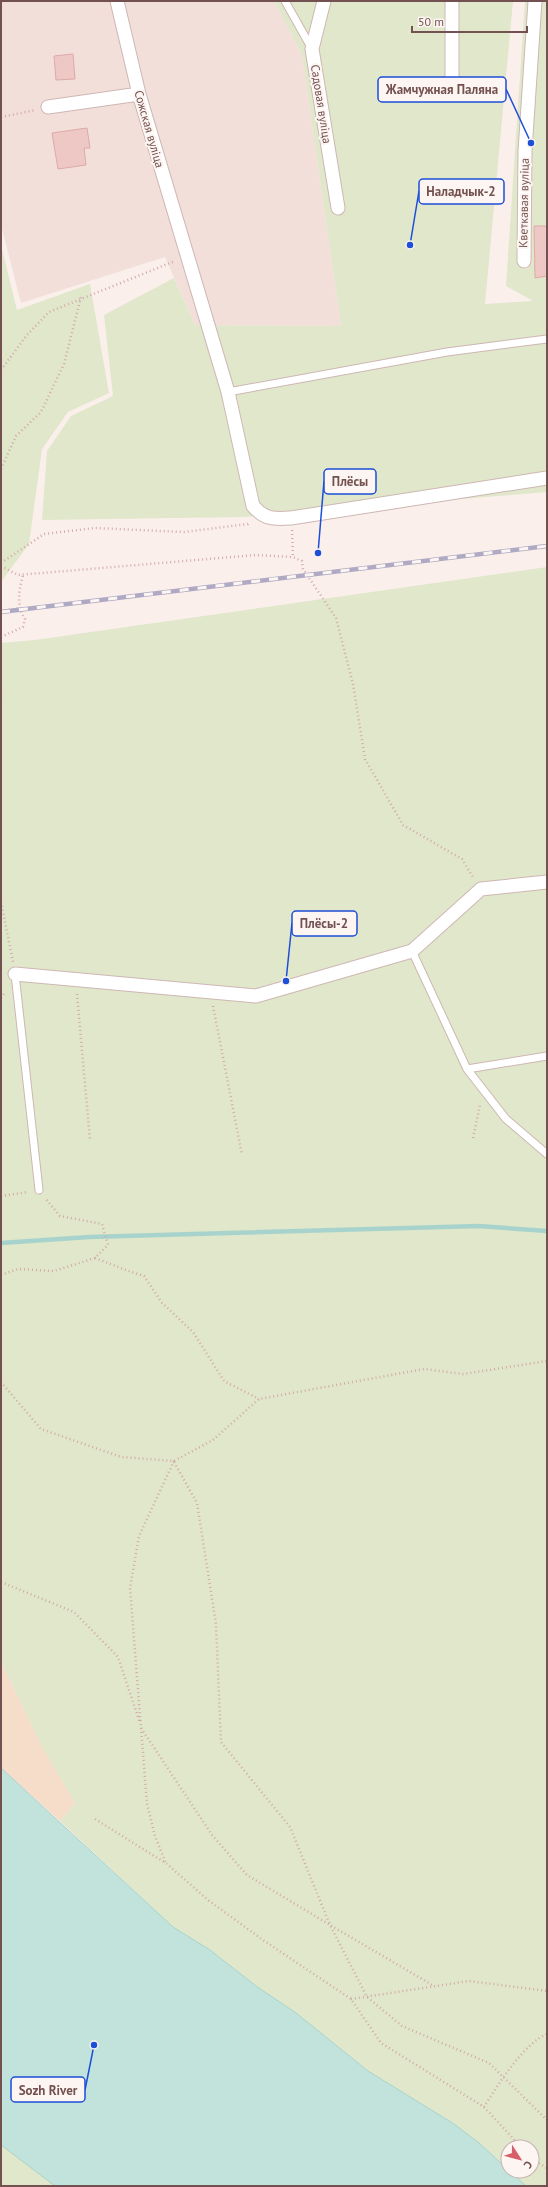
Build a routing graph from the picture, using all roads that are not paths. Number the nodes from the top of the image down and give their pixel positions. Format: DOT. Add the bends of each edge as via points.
graph roads {
  1 [pos="117,1"];
  2 [pos="285,1"];
  3 [pos="324,1"];
  4 [pos="452,1"];
  5 [pos="535,1"];
  6 [pos="312,49"];
  7 [pos="139,94"];
  8 [pos="452,94"];
  9 [pos="48,107"];
  10 [pos="338,208"];
  11 [pos="524,261"];
  12 [pos="547,339"];
  13 [pos="228,392"];
  14 [pos="547,478"];
  15 [pos="547,882"];
  16 [pos="412,951"];
  17 [pos="15,974"];
  18 [pos="547,1056"];
  19 [pos="467,1070"];
  20 [pos="547,1154"];
  21 [pos="39,1190"];
  1 -- 7 [label="street, Сожская вуліца"];
  2 -- 6 [label="lane"];
  3 -- 6 [label="street, Садовая вуліца"];
  4 -- 8 [label="street"];
  5 -- 11 [label="street, Кветкавая вуліца" via="525,151"];
  6 -- 10 [label="street, Садовая вуліца"];
  7 -- 9 [label="street"];
  7 -- 13 [label="street, Сожская вуліца"];
  12 -- 13 [label="lane" via="447,352"];
  13 -- 14 [label="street, Сожская вуліца" via="253,506 261,515 271,519"];
  15 -- 16 [label="street" via="481,889"];
  16 -- 17 [label="street" via="256,996"];
  16 -- 19 [label="lane"];
  17 -- 21 [label="lane"];
  18 -- 19 [label="lane"];
  19 -- 20 [label="lane" via="506,1119"];
}
